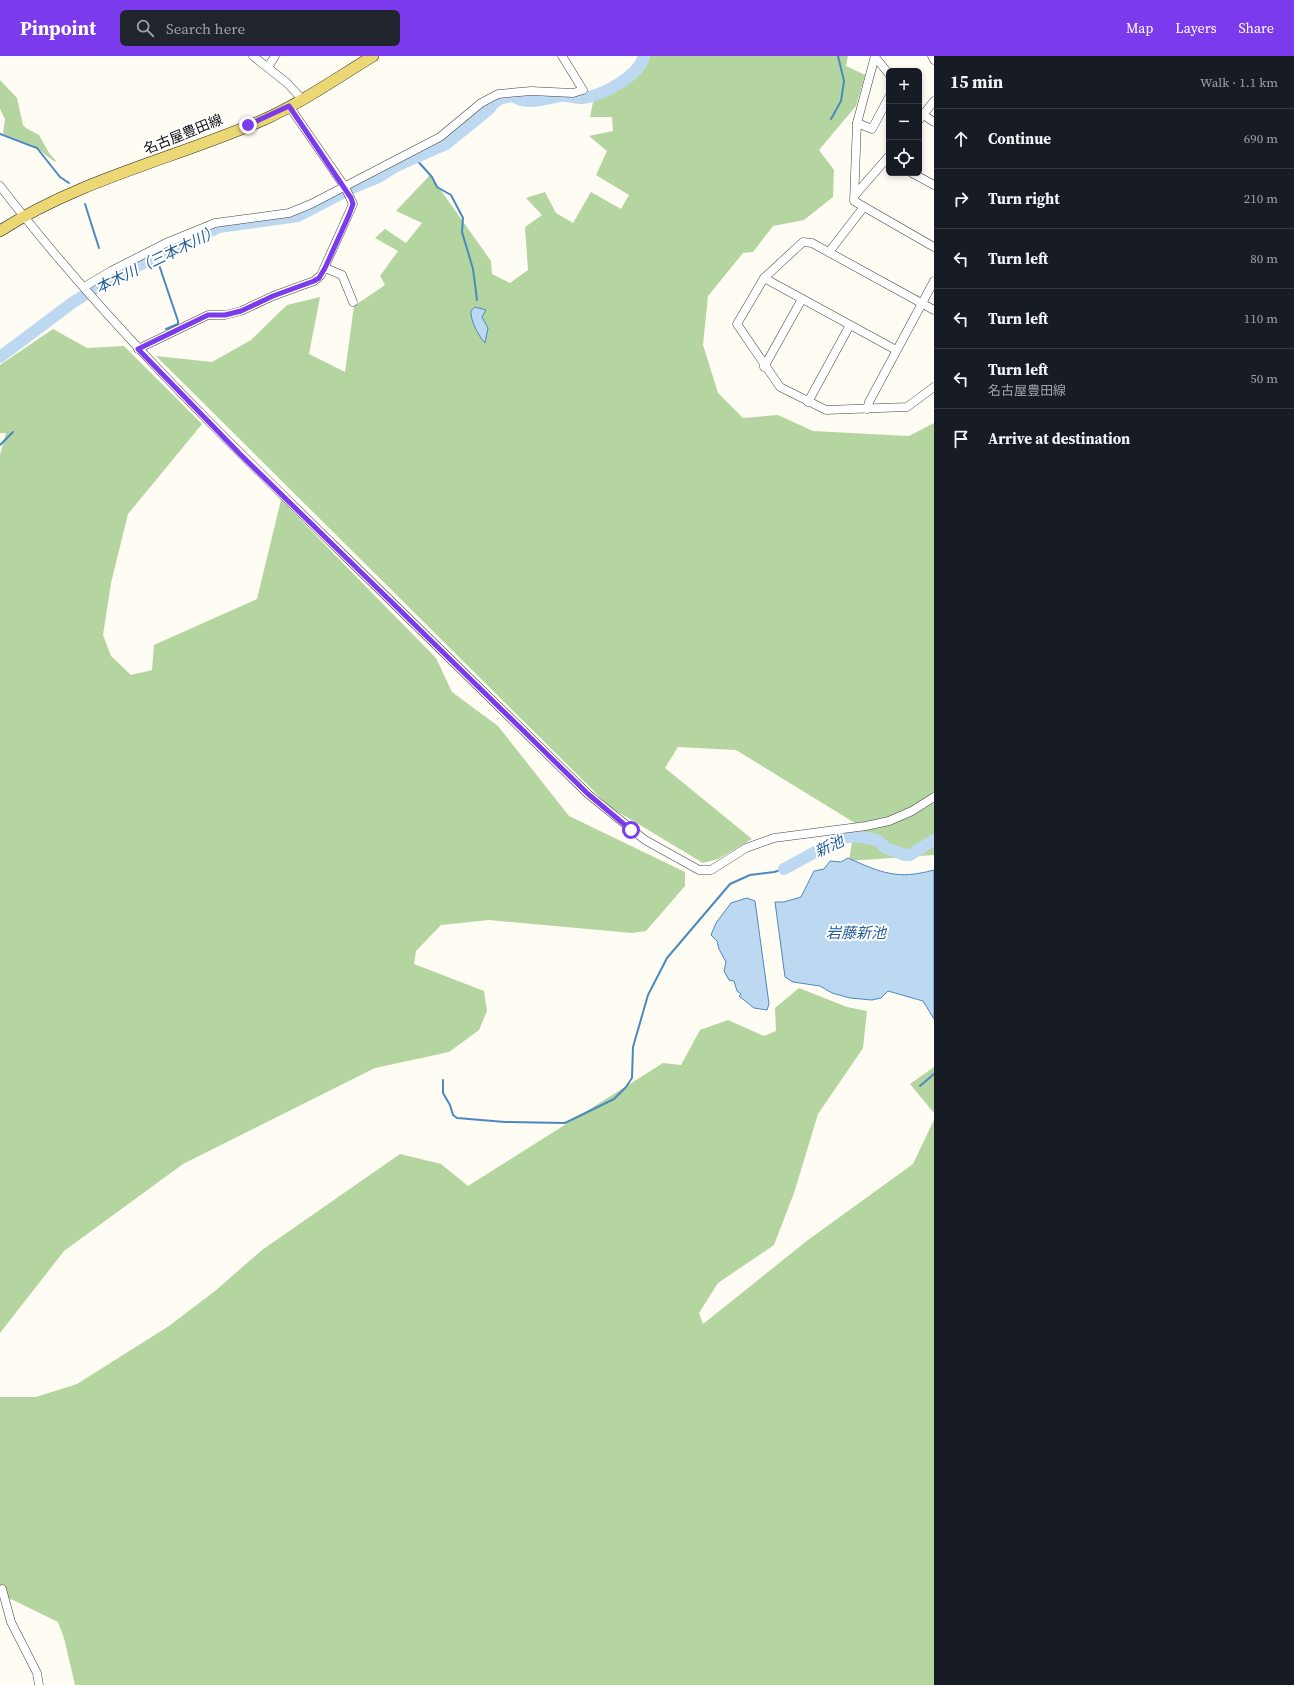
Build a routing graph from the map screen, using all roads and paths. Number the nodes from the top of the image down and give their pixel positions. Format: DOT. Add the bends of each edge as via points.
graph roads {
  1 [pos="253,56"];
  2 [pos="275,56"];
  3 [pos="373,56"];
  4 [pos="562,56"];
  5 [pos="875,56"];
  6 [pos="932,56"];
  7 [pos="934,60"];
  8 [pos="268,67"];
  9 [pos="886,70"];
  10 [pos="302,99"];
  11 [pos="934,101"];
  12 [pos="886,103"];
  13 [pos="289,106"];
  14 [pos="922,114"];
  15 [pos="922,117"];
  16 [pos="934,122"];
  17 [pos="857,123"];
  18 [pos="886,160"];
  19 [pos="918,176"];
  20 [pos="934,185"];
  21 [pos="0,186"];
  22 [pos="344,188"];
  23 [pos="855,195"];
  24 [pos="863,208"];
  25 [pos="23,216"];
  26 [pos="0,231"];
  27 [pos="934,246"];
  28 [pos="829,252"];
  29 [pos="325,268"];
  30 [pos="764,278"];
  31 [pos="934,281"];
  32 [pos="84,287"];
  33 [pos="802,299"];
  34 [pos="353,302"];
  35 [pos="922,303"];
  36 [pos="934,310"];
  37 [pos="850,325"];
  38 [pos="138,349"];
  39 [pos="896,350"];
  40 [pos="764,367"];
  41 [pos="934,387"];
  42 [pos="808,402"];
  43 [pos="867,409"];
  44 [pos="934,797"];
  45 [pos="2,1589"];
  46 [pos="39,1685"];
  1 -- 8 [label="street"];
  2 -- 8 [label="street"];
  3 -- 10 [label="main road, 名古屋豊田線"];
  4 -- 22 [label="street" via="583,90 573,93 532,91 498,94 481,103 440,137"];
  5 -- 9 [label="street"];
  5 -- 17 [label="street"];
  6 -- 7 [label="street"];
  8 -- 10 [label="street"];
  10 -- 13 [label="main road, 名古屋豊田線"];
  11 -- 14 [label="street"];
  12 -- 17 [label="street" via="872,130"];
  13 -- 22 [label="street"];
  13 -- 25 [label="main road, 名古屋豊田線" via="261,120 72,192"];
  15 -- 16 [label="street"];
  17 -- 23 [label="street"];
  18 -- 23 [label="street"];
  19 -- 20 [label="street"];
  21 -- 25 [label="street"];
  22 -- 29 [label="street" via="353,204"];
  22 -- 32 [label="street" via="289,213 215,224 160,246"];
  23 -- 24 [label="street" via="854,201"];
  24 -- 27 [label="street"];
  24 -- 28 [label="street"];
  25 -- 26 [label="main road, 名古屋豊田線"];
  25 -- 32 [label="street"];
  28 -- 30 [label="street" via="812,243 803,242"];
  28 -- 35 [label="street"];
  29 -- 34 [label="street" via="342,275"];
  29 -- 38 [label="street" via="314,281 241,311 225,315 208,315"];
  30 -- 33 [label="street"];
  30 -- 40 [label="street" via="737,324"];
  31 -- 35 [label="street"];
  32 -- 38 [label="street"];
  33 -- 37 [label="street"];
  33 -- 40 [label="street"];
  35 -- 36 [label="street"];
  35 -- 39 [label="street"];
  37 -- 39 [label="street"];
  37 -- 42 [label="street"];
  38 -- 44 [label="street" via="240,454 588,794 644,840 699,870 706,871 716,868 746,848 774,838 878,824 912,811"];
  39 -- 43 [label="street"];
  40 -- 42 [label="street" via="780,387"];
  41 -- 43 [label="street" via="907,407"];
  42 -- 43 [label="street" via="826,410"];
  45 -- 46 [label="street" via="11,1622 37,1673"];
}
